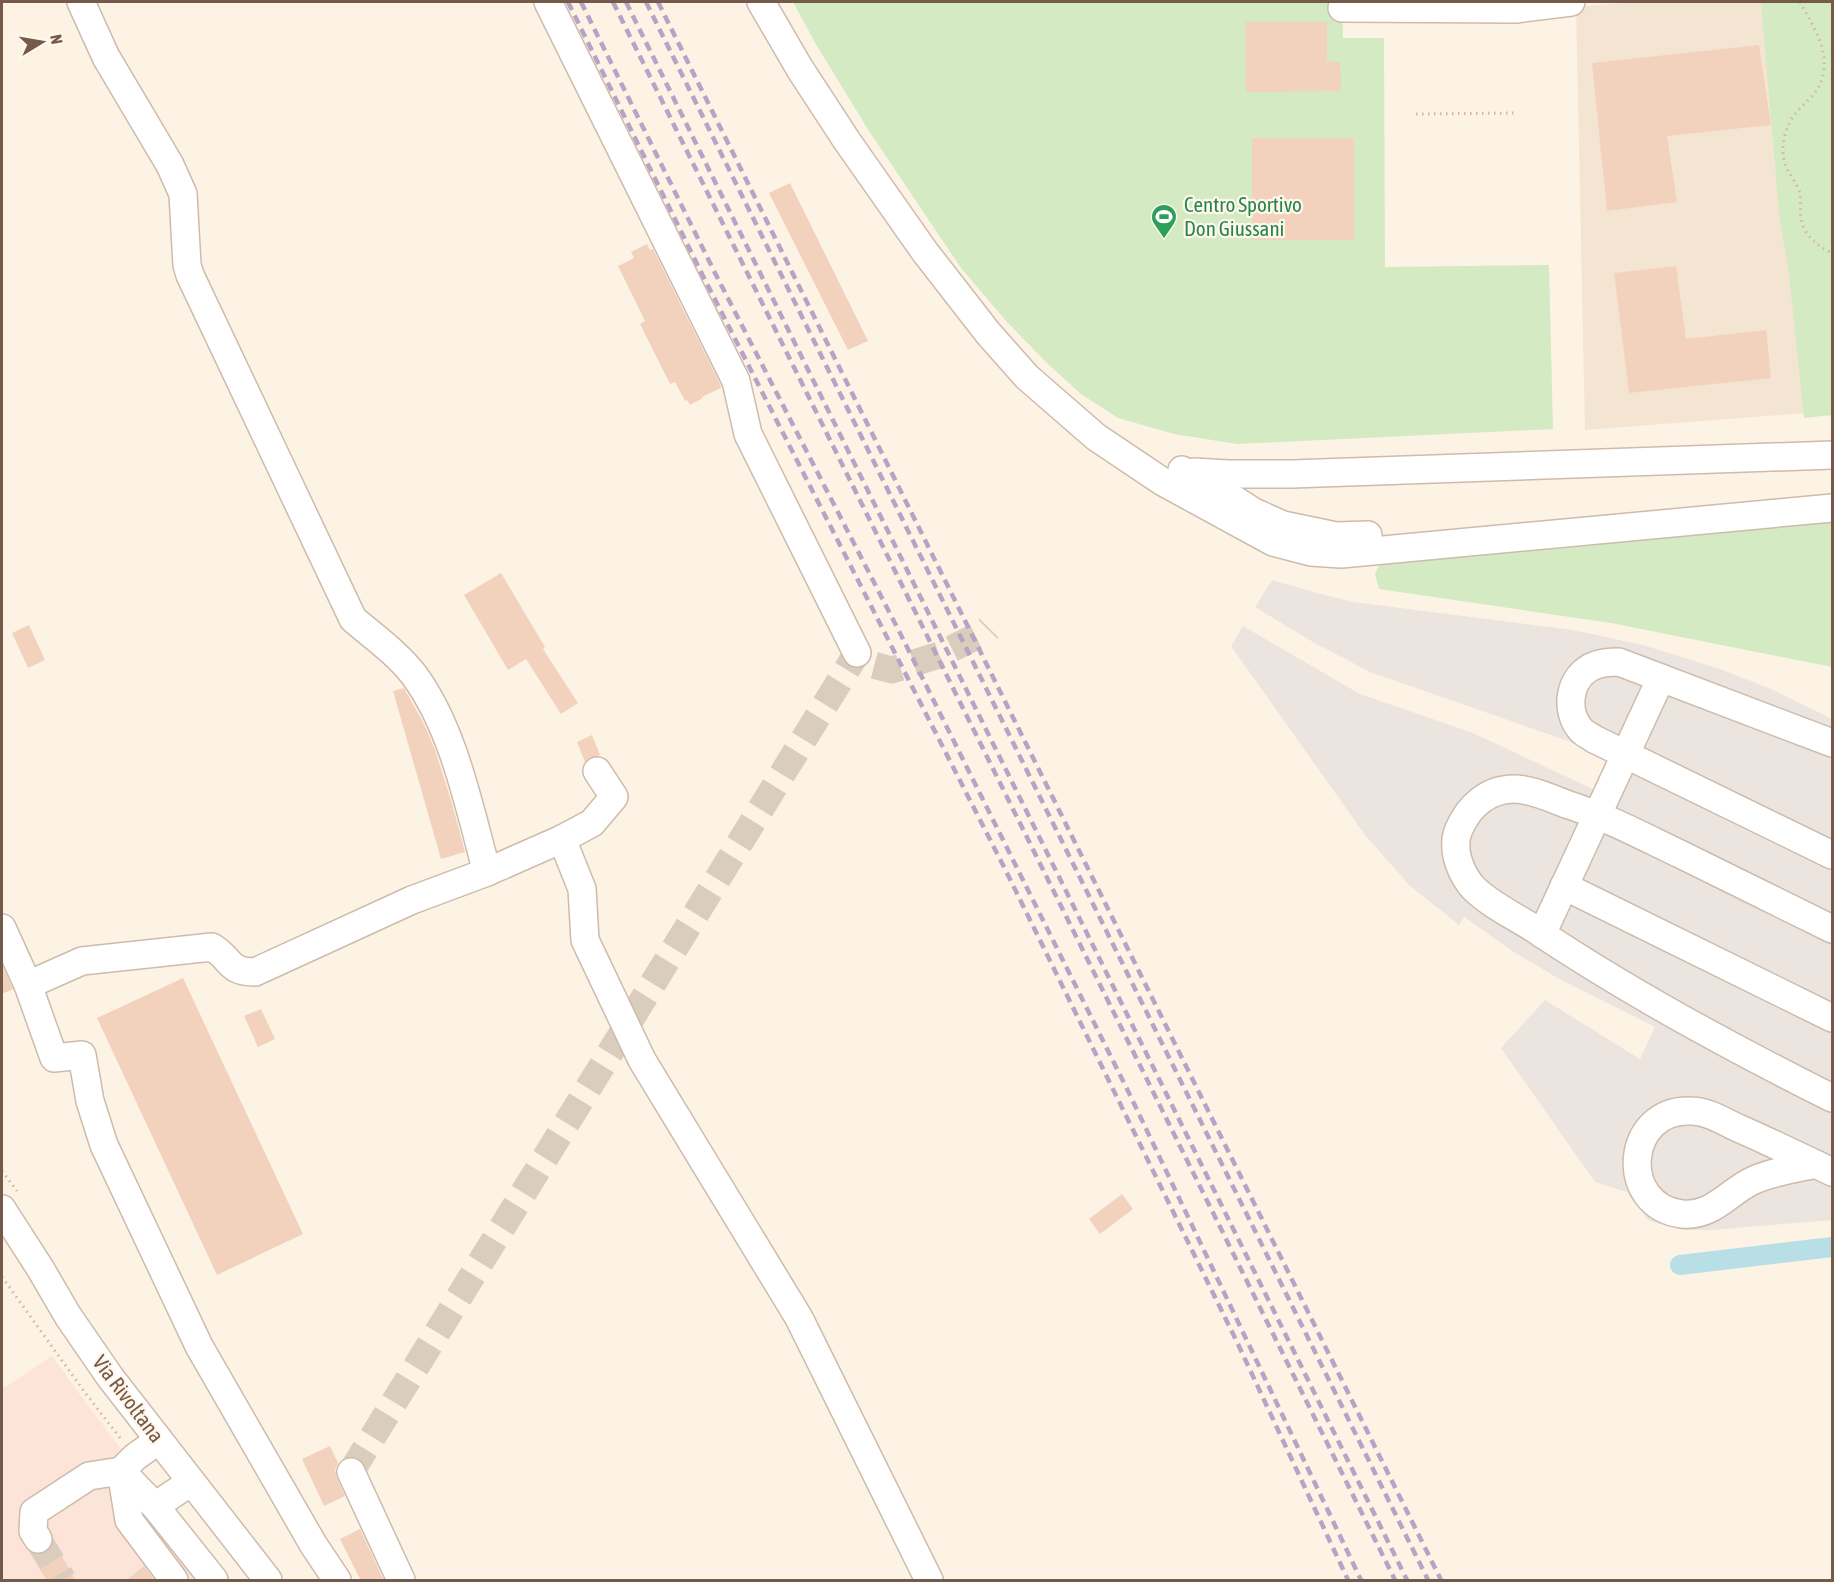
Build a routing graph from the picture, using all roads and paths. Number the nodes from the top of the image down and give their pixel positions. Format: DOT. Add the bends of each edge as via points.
graph roads {
  1 [pos="81,2"];
  2 [pos="548,2"];
  3 [pos="761,2"];
  4 [pos="782,2"];
  5 [pos="1570,2"];
  6 [pos="1800,2"];
  7 [pos="1342,8"];
  8 [pos="1517,113"];
  9 [pos="1416,114"];
  10 [pos="1833,253"];
  11 [pos="1833,455"];
  12 [pos="1181,470"];
  13 [pos="1833,495"];
  14 [pos="1833,508"];
  15 [pos="857,653"];
  16 [pos="1661,678"];
  17 [pos="1833,743"];
  18 [pos="1626,754"];
  19 [pos="597,771"];
  20 [pos="1598,814"];
  21 [pos="562,839"];
  22 [pos="1833,855"];
  23 [pos="487,872"];
  24 [pos="1564,886"];
  25 [pos="2,928"];
  26 [pos="1833,929"];
  27 [pos="1542,934"];
  28 [pos="28,985"];
  29 [pos="1833,1018"];
  30 [pos="1833,1098"];
  31 [pos="1824,1168"];
  32 [pos="2,1209"];
  33 [pos="2,1277"];
  34 [pos="159,1440"];
  35 [pos="128,1464"];
  36 [pos="351,1472"];
  37 [pos="191,1482"];
  38 [pos="155,1506"];
  39 [pos="38,1539"];
  40 [pos="174,1581"];
  41 [pos="214,1581"];
  42 [pos="268,1581"];
  43 [pos="337,1581"];
  44 [pos="401,1581"];
  45 [pos="929,1581"];
  1 -- 23 [label="street" via="106,57 179,183 190,275 348,609 353,619 412,673 442,724"];
  2 -- 15 [label="street" via="736,381 748,434"];
  3 -- 14 [label="street" via="847,141 912,233 988,333 1027,377 1096,437 1163,482 1273,542 1311,552 1341,554"];
  4 -- 12 [label="street" via="873,150 997,321 1077,404 1160,462"];
  5 -- 7 [label="street" via="1516,9"];
  6 -- 10 [label="path" via="1821,42 1824,71 1813,98 1790,122 1783,152 1785,166 1799,192 1804,229"];
  8 -- 9 [label="path"];
  11 -- 12 [label="street" via="1292,474"];
  12 -- 13 [label="street" via="1283,525 1336,536"];
  16 -- 17 [label="street"];
  16 -- 18 [label="street"];
  16 -- 18 [label="street" via="1619,662 1606,662 1583,672 1575,682 1571,694 1574,720 1594,739"];
  18 -- 20 [label="street"];
  18 -- 22 [label="street"];
  19 -- 21 [label="street" via="614,797 592,823"];
  20 -- 24 [label="street"];
  20 -- 26 [label="street"];
  20 -- 27 [label="street" via="1514,789 1495,792 1478,801 1465,815 1457,833 1461,871 1472,887"];
  21 -- 23 [label="street"];
  21 -- 45 [label="street" via="582,889 585,940 642,1059 799,1318"];
  23 -- 28 [label="street" via="412,900 255,972 230,966 212,947 82,961"];
  24 -- 27 [label="street"];
  24 -- 29 [label="street"];
  25 -- 28 [label="street"];
  27 -- 30 [label="street" via="1745,1054"];
  28 -- 43 [label="street" via="54,1058 82,1055 90,1101 104,1145 199,1346"];
  31 -- 31 [label="street" via="1775,1173 1750,1182 1709,1210 1681,1214 1652,1199 1644,1190 1636,1165 1637,1152 1649,1128 1674,1112 1692,1110"];
  32 -- 34 [label="street, Via Rivoltana" via="89,1347"];
  33 -- 35 [label="path" via="86,1394"];
  34 -- 35 [label="street"];
  34 -- 37 [label="street, Via Rivoltana"];
  35 -- 38 [label="street"];
  35 -- 39 [label="street" via="89,1476 34,1512 33,1531"];
  35 -- 40 [label="street" via="129,1520"];
  36 -- 44 [label="street"];
  37 -- 38 [label="street"];
  37 -- 42 [label="street, Via Rivoltana"];
  38 -- 41 [label="street"];
}
